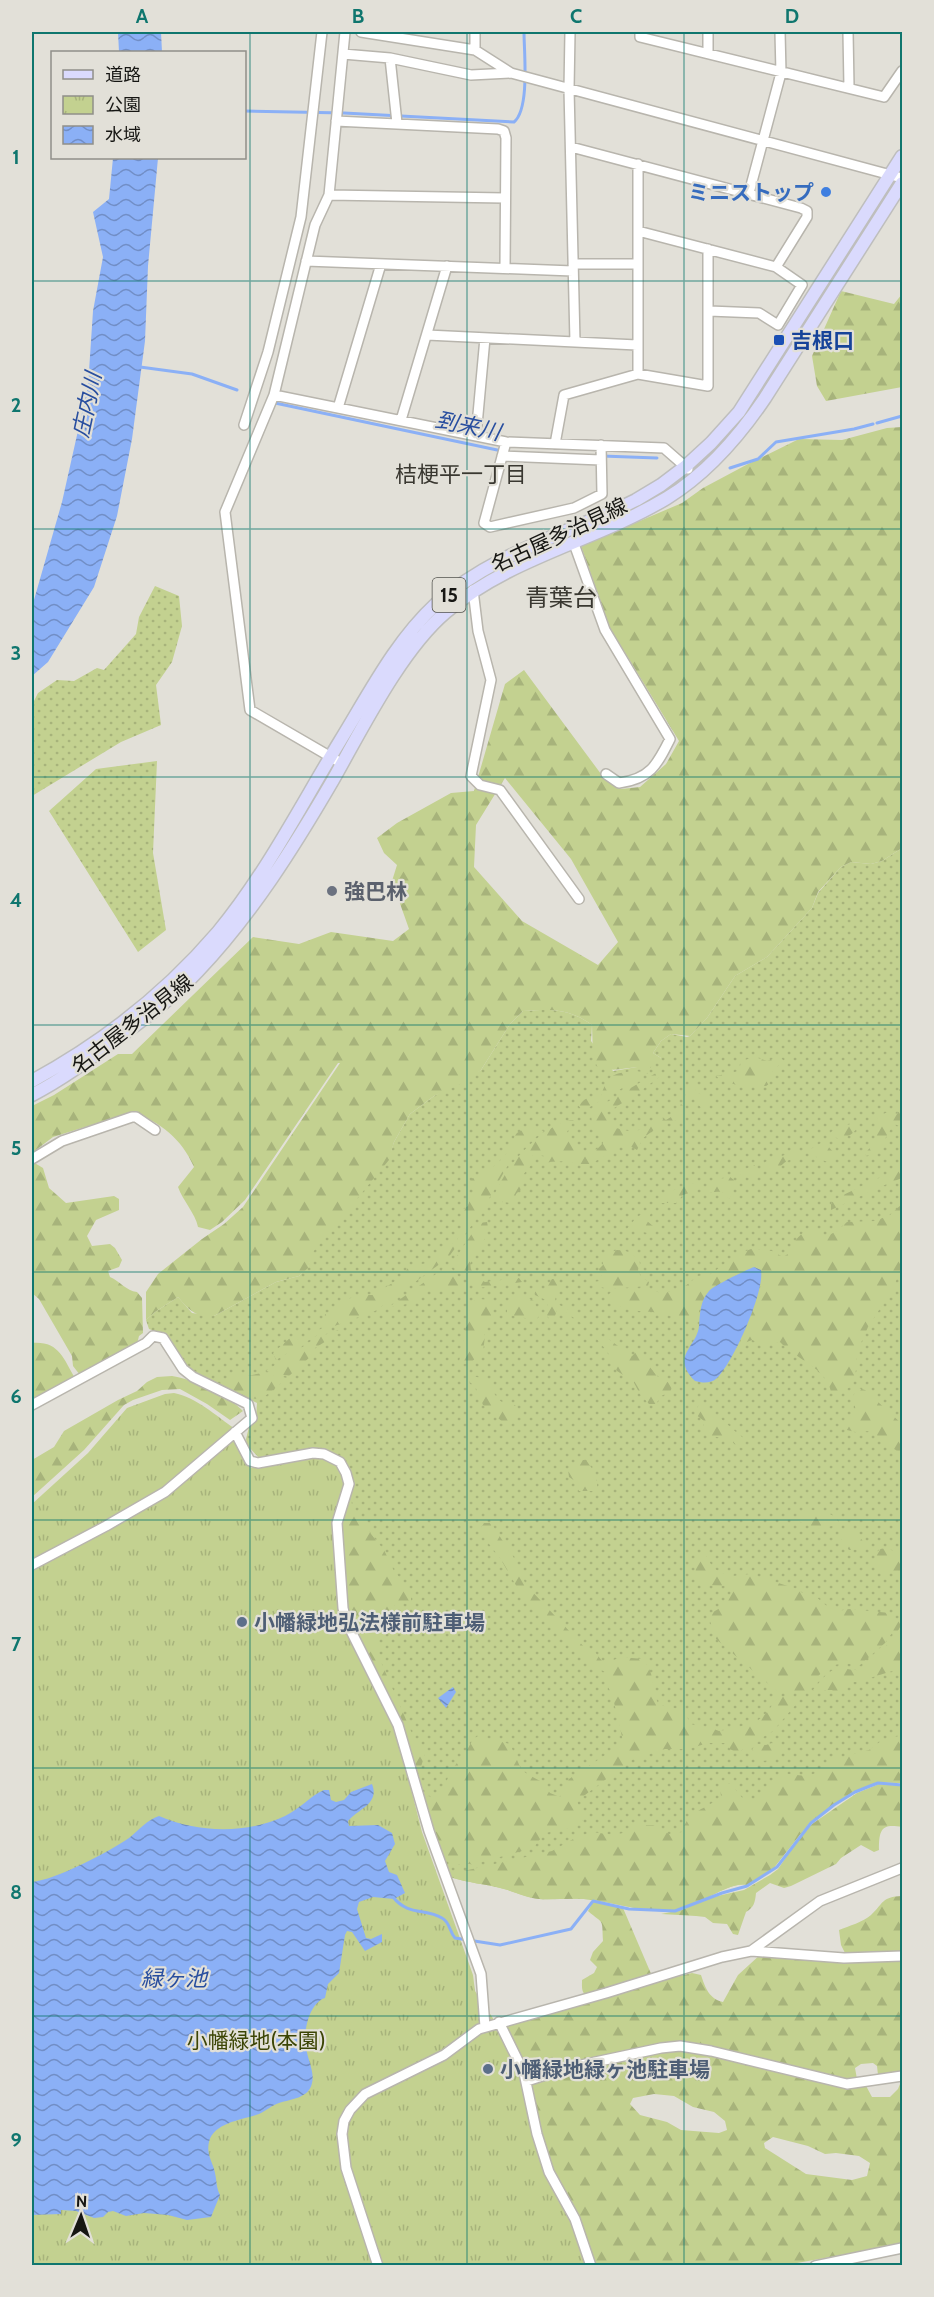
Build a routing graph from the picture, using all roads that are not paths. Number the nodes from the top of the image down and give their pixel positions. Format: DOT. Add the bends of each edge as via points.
graph roads {
  1 [pos="322,32"];
  2 [pos="345,32"];
  3 [pos="361,32"];
  4 [pos="476,32"];
  5 [pos="570,32"];
  6 [pos="640,32"];
  7 [pos="708,32"];
  8 [pos="780,32"];
  9 [pos="848,32"];
  10 [pos="475,51"];
  11 [pos="708,53"];
  12 [pos="343,54"];
  13 [pos="390,58"];
  14 [pos="903,70"];
  15 [pos="781,73"];
  16 [pos="520,76"];
  17 [pos="849,87"];
  18 [pos="569,89"];
  19 [pos="337,120"];
  20 [pos="397,123"];
  21 [pos="762,139"];
  22 [pos="571,147"];
  23 [pos="903,156"];
  24 [pos="638,164"];
  25 [pos="897,176"];
  26 [pos="903,183"];
  27 [pos="749,193"];
  28 [pos="329,195"];
  29 [pos="504,198"];
  30 [pos="638,231"];
  31 [pos="708,249"];
  32 [pos="306,261"];
  33 [pos="381,264"];
  34 [pos="637,264"];
  35 [pos="447,266"];
  36 [pos="776,267"];
  37 [pos="505,268"];
  38 [pos="573,268"];
  39 [pos="709,310"];
  40 [pos="427,335"];
  41 [pos="485,338"];
  42 [pos="575,342"];
  43 [pos="637,345"];
  44 [pos="638,374"];
  45 [pos="274,395"];
  46 [pos="338,408"];
  47 [pos="401,420"];
  48 [pos="244,425"];
  49 [pos="476,436"];
  50 [pos="555,444"];
  51 [pos="504,450"];
  52 [pos="601,454"];
  53 [pos="686,466"];
  54 [pos="695,477"];
  55 [pos="573,542"];
  56 [pos="473,590"];
  57 [pos="330,757"];
  58 [pos="343,763"];
  59 [pos="606,774"];
  60 [pos="579,898"];
  61 [pos="32,1082"];
  62 [pos="32,1095"];
  63 [pos="156,1130"];
  64 [pos="32,1159"];
  65 [pos="32,1405"];
  66 [pos="235,1432"];
  67 [pos="32,1565"];
  68 [pos="903,1868"];
  69 [pos="751,1951"];
  70 [pos="903,1956"];
  71 [pos="499,2022"];
  72 [pos="485,2027"];
  73 [pos="903,2076"];
  74 [pos="527,2081"];
  75 [pos="903,2248"];
  76 [pos="858,2261"];
  77 [pos="378,2265"];
  78 [pos="591,2265"];
  79 [pos="815,2265"];
  1 -- 48 [label="street" via="301,217 268,351"];
  2 -- 12 [label="street"];
  3 -- 10 [label="street"];
  4 -- 10 [label="street"];
  5 -- 18 [label="street"];
  6 -- 11 [label="street" via="640,37"];
  7 -- 11 [label="street"];
  8 -- 15 [label="street"];
  9 -- 17 [label="street"];
  10 -- 16 [label="street"];
  11 -- 15 [label="street"];
  12 -- 13 [label="street"];
  12 -- 19 [label="street"];
  13 -- 16 [label="street" via="471,75"];
  13 -- 20 [label="street"];
  14 -- 17 [label="street" via="884,97"];
  15 -- 17 [label="street"];
  15 -- 21 [label="street"];
  16 -- 18 [label="street"];
  18 -- 21 [label="street"];
  18 -- 22 [label="street"];
  19 -- 20 [label="street"];
  19 -- 28 [label="street"];
  20 -- 29 [label="street" via="504,131"];
  21 -- 25 [label="street"];
  21 -- 27 [label="street"];
  22 -- 24 [label="street"];
  22 -- 38 [label="street"];
  23 -- 25 [label="main road, 名古屋多治見線 / 15"];
  24 -- 27 [label="street"];
  24 -- 30 [label="street"];
  25 -- 53 [label="main road, 名古屋多治見線 / 15" via="750,398"];
  26 -- 54 [label="main road, 名古屋多治見線 / 15" via="751,418"];
  27 -- 36 [label="street" via="807,211"];
  28 -- 29 [label="street"];
  28 -- 32 [label="street" via="315,225"];
  29 -- 37 [label="street"];
  30 -- 31 [label="street"];
  30 -- 34 [label="street"];
  31 -- 36 [label="street"];
  31 -- 39 [label="street"];
  32 -- 33 [label="street"];
  32 -- 45 [label="street"];
  33 -- 35 [label="street"];
  33 -- 46 [label="street"];
  34 -- 38 [label="street"];
  34 -- 43 [label="street"];
  35 -- 37 [label="street"];
  35 -- 40 [label="street"];
  36 -- 39 [label="street" via="802,285 778,325 759,313"];
  37 -- 38 [label="street"];
  38 -- 42 [label="street"];
  39 -- 44 [label="street" via="708,386"];
  40 -- 41 [label="street"];
  40 -- 47 [label="street"];
  41 -- 42 [label="street"];
  41 -- 49 [label="street"];
  42 -- 43 [label="street"];
  43 -- 44 [label="street"];
  44 -- 50 [label="street" via="564,395"];
  45 -- 46 [label="street"];
  45 -- 57 [label="street" via="225,512 250,710"];
  46 -- 47 [label="street"];
  47 -- 49 [label="street"];
  49 -- 51 [label="street"];
  50 -- 51 [label="street"];
  50 -- 52 [label="street"];
  51 -- 52 [label="street"];
  51 -- 52 [label="street" via="484,523 490,527 574,508 602,494"];
  52 -- 53 [label="street" via="664,448"];
  53 -- 54 [label="street"];
  53 -- 57 [label="main road, 名古屋多治見線 / 15" via="636,500 478,573 437,604 412,629 383,670"];
  54 -- 55 [label="main road, 名古屋多治見線 / 15" via="666,498"];
  55 -- 56 [label="main road, 名古屋多治見線 / 15"];
  55 -- 59 [label="street" via="604,630 670,739 658,762 637,780 619,783"];
  56 -- 58 [label="main road, 名古屋多治見線 / 15" via="415,645"];
  56 -- 60 [label="street" via="478,631 491,680 471,776 480,785 500,790"];
  57 -- 58 [label="street"];
  57 -- 61 [label="main road, 名古屋多治見線 / 15" via="258,877 219,930 150,1001 83,1052"];
  58 -- 62 [label="main road, 名古屋多治見線 / 15" via="265,888 197,973 111,1044"];
  63 -- 64 [label="street" via="132,1117 62,1141"];
  65 -- 66 [label="street" via="153,1336 163,1338 183,1369 193,1377 248,1404 252,1418"];
  66 -- 67 [label="street" via="165,1492"];
  66 -- 72 [label="street" via="250,1461 324,1454 340,1462 346,1473 349,1484 338,1523 346,1621 398,1725 429,1831 481,1974"];
  68 -- 69 [label="street" via="820,1901"];
  69 -- 70 [label="street" via="844,1958"];
  69 -- 71 [label="street"];
  71 -- 72 [label="street"];
  71 -- 74 [label="street"];
  72 -- 77 [label="street" via="444,2055 365,2094 344,2121 345,2168"];
  73 -- 74 [label="street" via="847,2084 680,2046 567,2068"];
  74 -- 78 [label="street" via="549,2172 575,2219"];
  75 -- 76 [label="street"];
  76 -- 79 [label="street"];
}
